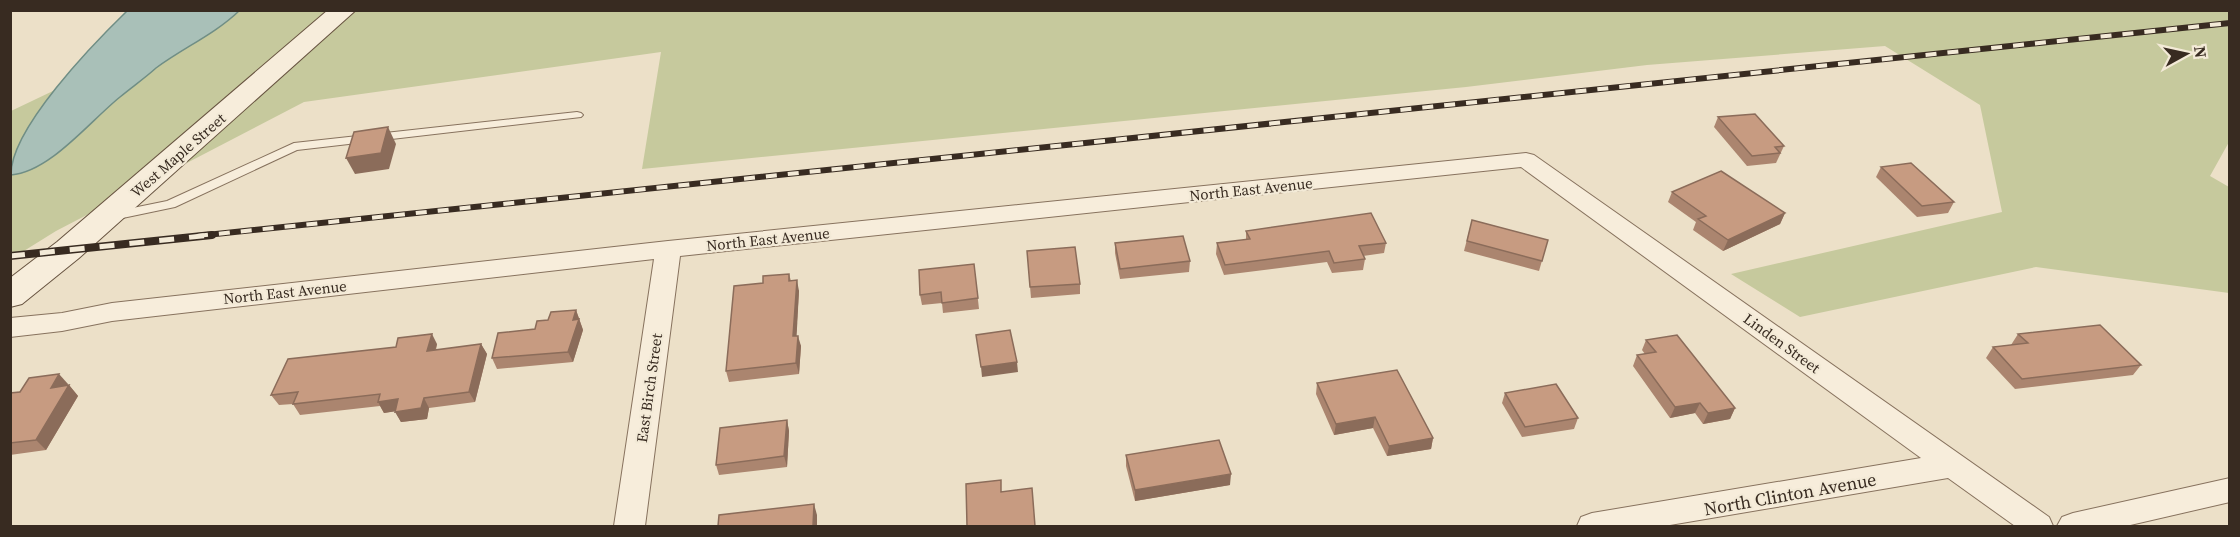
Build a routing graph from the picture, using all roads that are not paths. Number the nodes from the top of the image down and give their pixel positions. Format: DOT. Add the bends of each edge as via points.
graph roads {
  1 [pos="344,10"];
  2 [pos="577,115"];
  3 [pos="1526,160"];
  4 [pos="105,218"];
  5 [pos="668,249"];
  6 [pos="10,296"];
  7 [pos="10,328"];
  8 [pos="1953,465"];
  9 [pos="2229,490"];
  10 [pos="630,526"];
  11 [pos="1592,526"];
  12 [pos="2038,526"];
  13 [pos="2073,526"];
  1 -- 4 [label="street, West Maple Street"];
  2 -- 4 [label="lane" via="294,147 171,204"];
  3 -- 5 [label="street, North East Avenue"];
  3 -- 8 [label="street, Linden Street"];
  4 -- 6 [label="street, West Maple Street"];
  5 -- 7 [label="street, North East Avenue" via="112,312"];
  5 -- 10 [label="street, East Birch Street"];
  8 -- 11 [label="street, North Clinton Avenue"];
  8 -- 12 [label="street, Linden Street"];
  9 -- 13 [label="street"];
}
